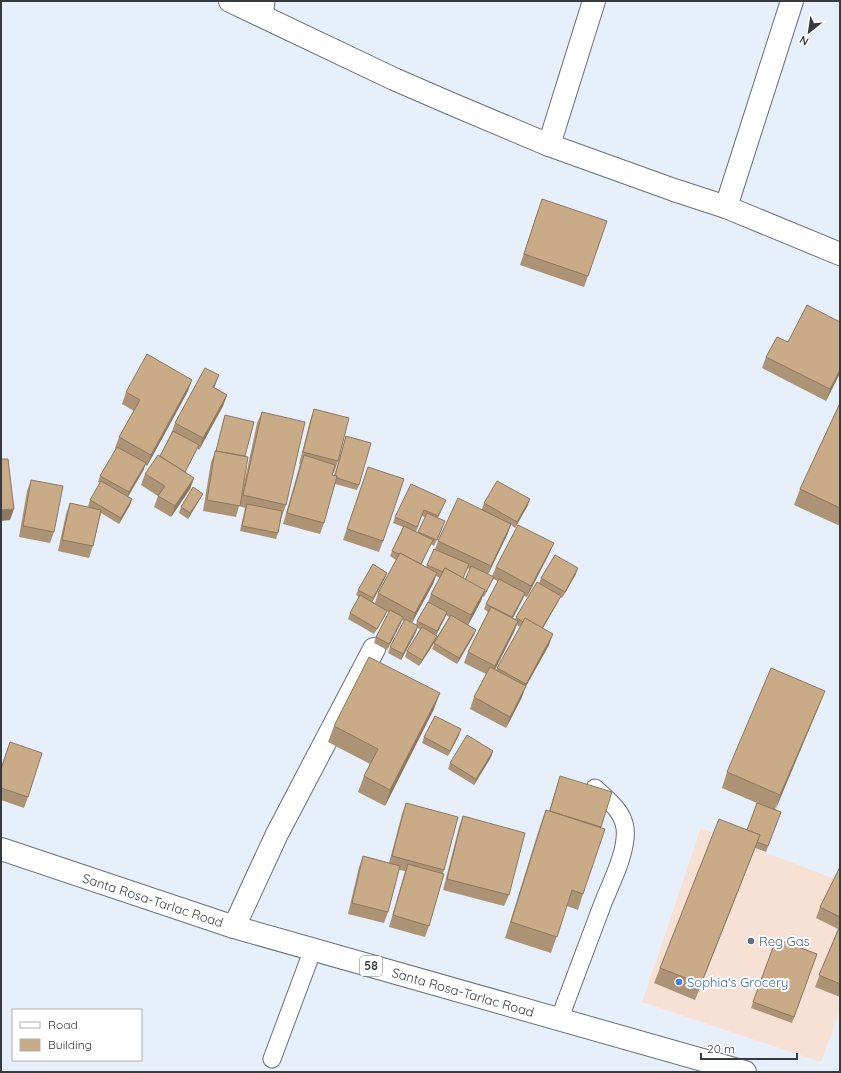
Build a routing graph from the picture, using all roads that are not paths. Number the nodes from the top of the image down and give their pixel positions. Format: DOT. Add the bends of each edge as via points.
graph roads {
  1 [pos="230,1"];
  2 [pos="594,1"];
  3 [pos="792,1"];
  4 [pos="265,9"];
  5 [pos="549,144"];
  6 [pos="726,207"];
  7 [pos="840,254"];
  8 [pos="374,649"];
  9 [pos="595,788"];
  10 [pos="1,848"];
  11 [pos="234,927"];
  12 [pos="313,949"];
  13 [pos="559,1020"];
  14 [pos="272,1059"];
  15 [pos="745,1072"];
  1 -- 4 [label="main road"];
  2 -- 5 [label="main road"];
  3 -- 6 [label="main road"];
  4 -- 5 [label="main road" via="401,82"];
  5 -- 6 [label="main road"];
  6 -- 7 [label="main road"];
  8 -- 11 [label="main road" via="276,834"];
  9 -- 13 [label="lane" via="616,806 625,827 625,841 616,872"];
  10 -- 11 [label="main road, Santa Rosa-Tarlac Road / 58"];
  11 -- 12 [label="main road, Santa Rosa-Tarlac Road / 58"];
  12 -- 13 [label="main road, Santa Rosa-Tarlac Road / 58"];
  12 -- 14 [label="lane"];
  13 -- 15 [label="main road, Santa Rosa-Tarlac Road / 58"];
}
